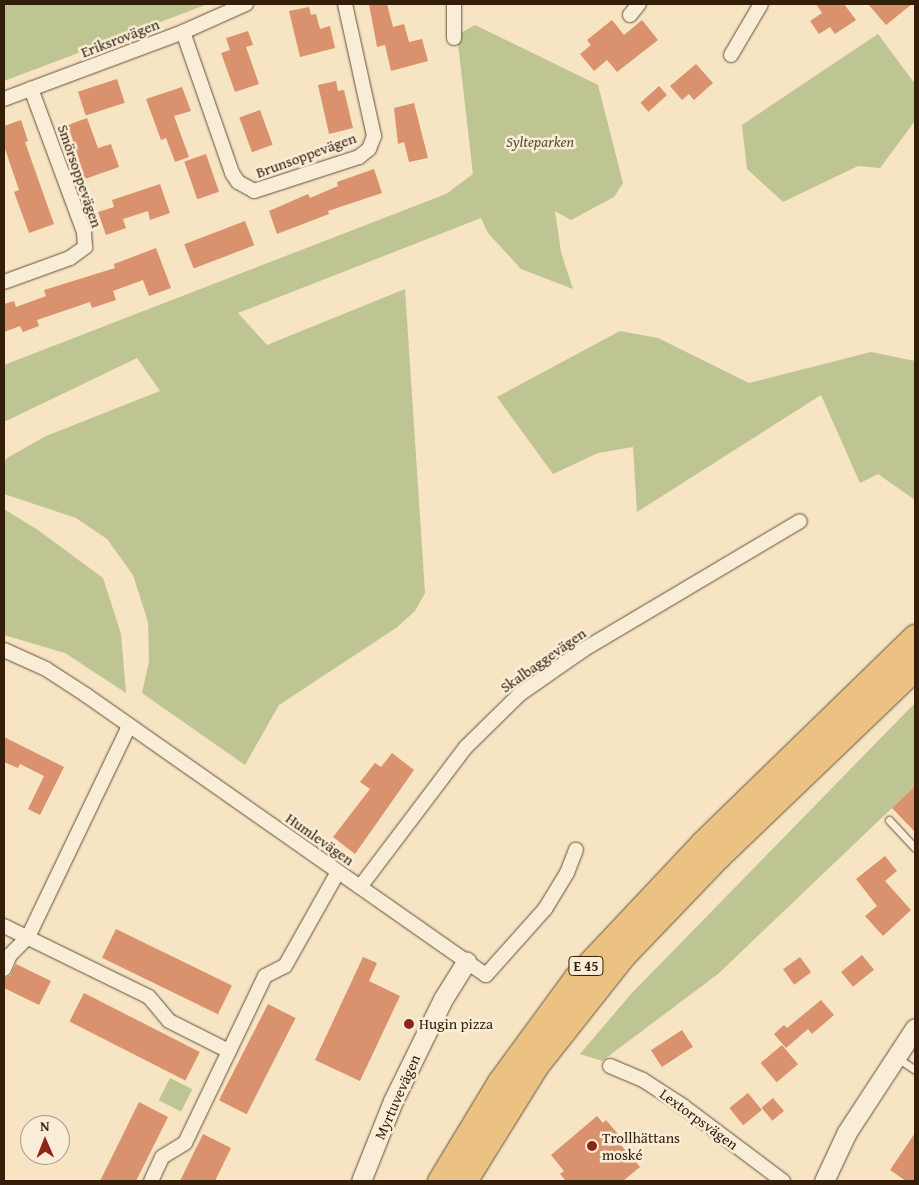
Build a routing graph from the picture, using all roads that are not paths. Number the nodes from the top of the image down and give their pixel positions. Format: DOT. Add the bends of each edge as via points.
graph roads {
  1 [pos="246,4"];
  2 [pos="345,4"];
  3 [pos="454,4"];
  4 [pos="639,4"];
  5 [pos="761,4"];
  6 [pos="630,15"];
  7 [pos="183,32"];
  8 [pos="454,38"];
  9 [pos="731,55"];
  10 [pos="31,89"];
  11 [pos="4,100"];
  12 [pos="4,282"];
  13 [pos="800,521"];
  14 [pos="915,637"];
  15 [pos="4,650"];
  16 [pos="915,667"];
  17 [pos="129,726"];
  18 [pos="889,820"];
  19 [pos="915,848"];
  20 [pos="576,850"];
  21 [pos="338,872"];
  22 [pos="360,887"];
  23 [pos="4,926"];
  24 [pos="28,938"];
  25 [pos="466,962"];
  26 [pos="4,969"];
  27 [pos="915,1028"];
  28 [pos="229,1051"];
  29 [pos="896,1057"];
  30 [pos="610,1066"];
  31 [pos="915,1070"];
  32 [pos="151,1181"];
  33 [pos="360,1181"];
  34 [pos="440,1181"];
  35 [pos="464,1181"];
  36 [pos="783,1181"];
  37 [pos="824,1181"];
  1 -- 7 [label="street, Eriksrovägen"];
  2 -- 7 [label="street, Brunsoppevägen" via="374,136 369,149 351,160 254,191 238,182 232,173"];
  3 -- 8 [label="street"];
  4 -- 6 [label="street"];
  5 -- 9 [label="street"];
  7 -- 10 [label="street, Eriksrovägen"];
  10 -- 11 [label="street, Eriksrovägen"];
  10 -- 12 [label="street, Smörsoppevägen" via="84,232 85,247 70,258"];
  13 -- 22 [label="street, Skalbaggevägen" via="583,650 520,694 466,747"];
  14 -- 34 [label="highway, E 45" via="703,843 576,978 500,1082"];
  15 -- 17 [label="street, Humlevägen" via="46,670"];
  16 -- 35 [label="highway, E 45" via="718,856 623,955 536,1065"];
  17 -- 21 [label="street, Humlevägen"];
  17 -- 24 [label="street"];
  18 -- 19 [label="lane"];
  20 -- 25 [label="street, Humlevägen" via="568,873 545,909 486,975"];
  21 -- 22 [label="street, Humlevägen"];
  21 -- 28 [label="street" via="285,966 264,976"];
  22 -- 25 [label="street, Humlevägen"];
  23 -- 24 [label="street"];
  24 -- 26 [label="street" via="10,955"];
  24 -- 28 [label="street" via="149,997 168,1021"];
  25 -- 33 [label="street, Myrtuvevägen" via="443,1000 393,1101"];
  27 -- 29 [label="street"];
  28 -- 32 [label="street" via="185,1143 162,1157"];
  29 -- 31 [label="lane"];
  29 -- 37 [label="street" via="847,1132"];
  30 -- 36 [label="street, Lextorpsvägen" via="643,1080 683,1106"];
}
